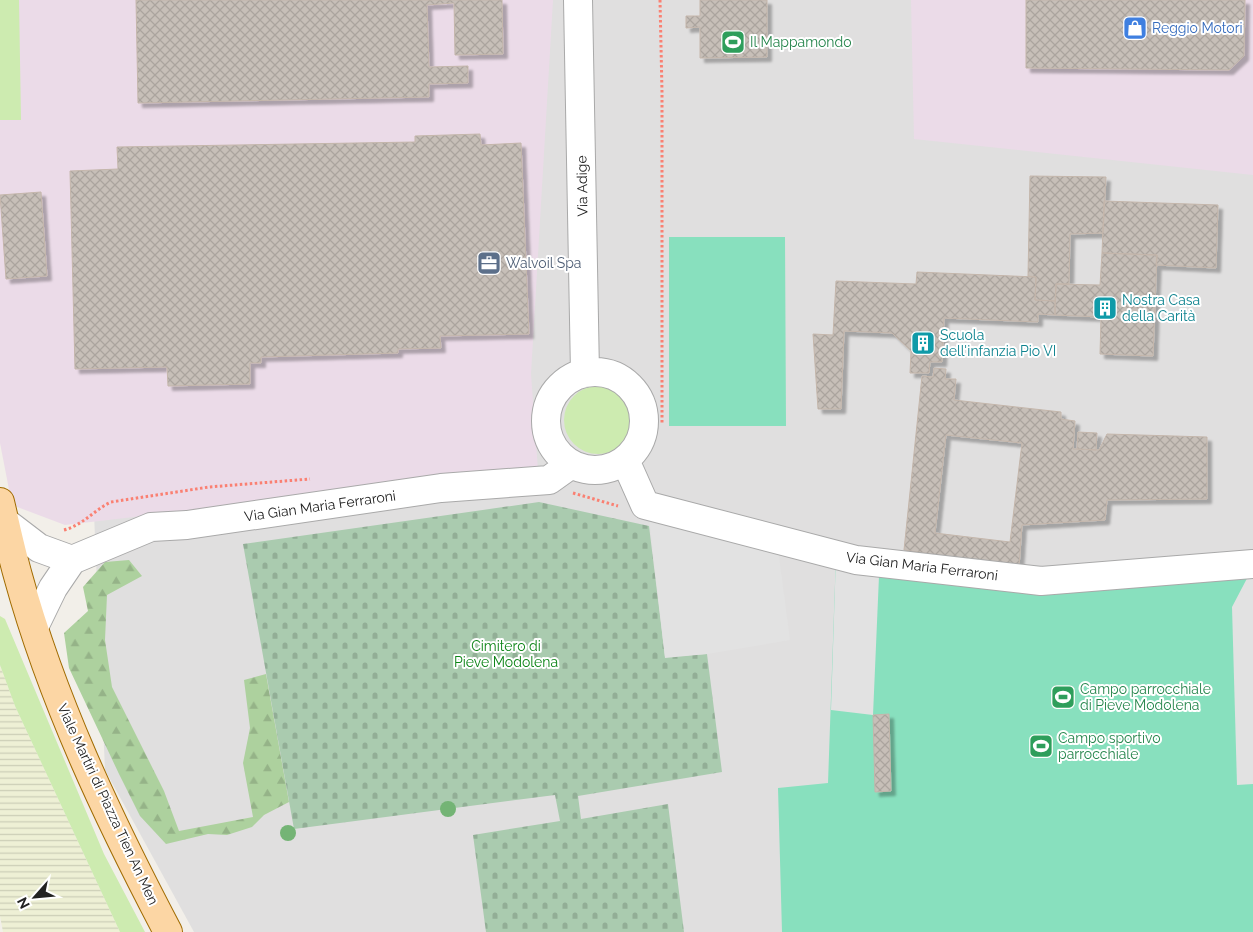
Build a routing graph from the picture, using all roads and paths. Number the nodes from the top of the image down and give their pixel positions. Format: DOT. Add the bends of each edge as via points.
graph roads {
  1 [pos="578,0"];
  2 [pos="660,0"];
  3 [pos="585,373"];
  4 [pos="662,424"];
  5 [pos="625,460"];
  6 [pos="570,465"];
  7 [pos="2,512"];
  8 [pos="72,560"];
  9 [pos="1253,564"];
  10 [pos="34,627"];
  11 [pos="168,932"];
  1 -- 3 [label="street, Via Adige"];
  2 -- 4 [label="path"];
  3 -- 5 [label="street" via="600,372 626,383 642,407 642,436 636,450"];
  3 -- 6 [label="street" via="559,387 550,399 546,413 550,442"];
  5 -- 6 [label="street" via="599,471"];
  5 -- 9 [label="street, Via Gian Maria Ferraroni" via="645,506 856,560 1041,581"];
  6 -- 8 [label="street, Via Gian Maria Ferraroni" via="549,480 441,488 187,525 151,527"];
  7 -- 8 [label="street" via="39,548"];
  7 -- 10 [label="main road, Viale Martiri di Piazza Tien An Men"];
  8 -- 10 [label="street" via="53,588"];
  10 -- 11 [label="main road, Viale Martiri di Piazza Tien An Men" via="91,775"];
}
